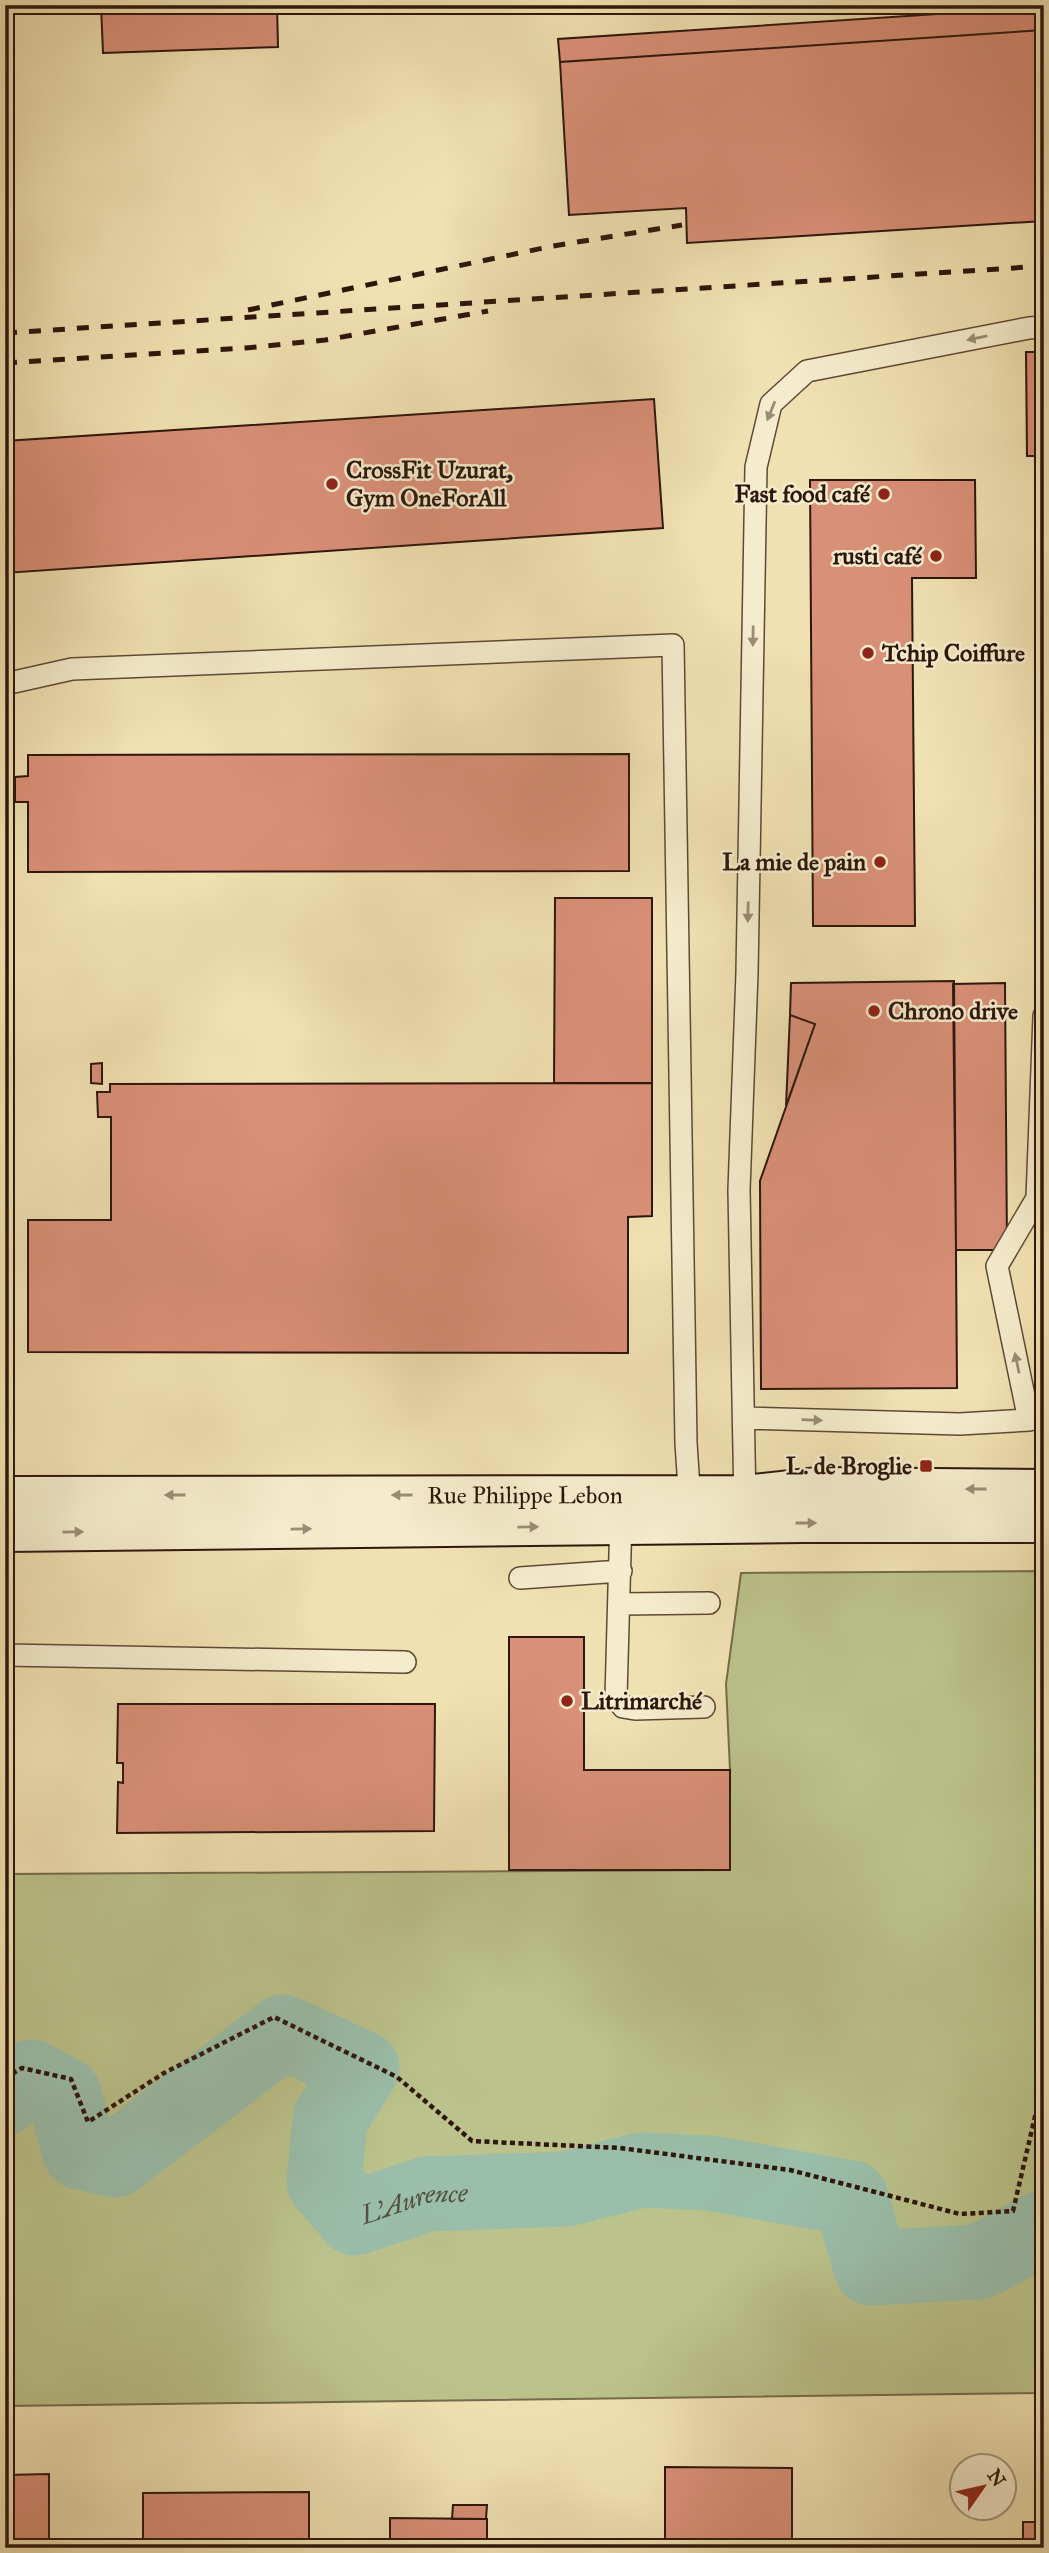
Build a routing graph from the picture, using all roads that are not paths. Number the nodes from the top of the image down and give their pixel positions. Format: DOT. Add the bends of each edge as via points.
graph roads {
  1 [pos="1044,327"];
  2 [pos="5,684"];
  3 [pos="1044,1016"];
  4 [pos="744,1418"];
  5 [pos="1036,1420"];
  6 [pos="1044,1489"];
  7 [pos="5,1496"];
  8 [pos="690,1509"];
  9 [pos="745,1509"];
  10 [pos="621,1510"];
  11 [pos="1044,1523"];
  12 [pos="5,1532"];
  13 [pos="621,1572"];
  14 [pos="520,1578"];
  15 [pos="709,1603"];
  16 [pos="620,1604"];
  17 [pos="5,1654"];
  18 [pos="405,1662"];
  19 [pos="704,1707"];
  1 -- 4 [label="lane, one-way" via="807,371 771,404 756,467 739,1190"];
  2 -- 8 [label="lane" via="72,669 673,645"];
  5 -- 3 [label="lane, one-way" via="998,1266 1037,1198"];
  4 -- 5 [label="lane, one-way" via="960,1424"];
  4 -- 9 [label="lane"];
  6 -- 9 [label="street, Rue Philippe Lebon, one-way" via="817,1487"];
  10 -- 7 [label="street, Rue Philippe Lebon, one-way"];
  8 -- 9 [label="street, Rue Philippe Lebon"];
  8 -- 10 [label="street, Rue Philippe Lebon"];
  9 -- 11 [label="street, Rue Philippe Lebon, one-way"];
  12 -- 10 [label="street, Rue Philippe Lebon, one-way"];
  10 -- 13 [label="lane"];
  13 -- 14 [label="lane"];
  13 -- 16 [label="lane"];
  15 -- 16 [label="lane"];
  16 -- 19 [label="lane" via="616,1697 623,1707"];
  17 -- 18 [label="lane"];
}
